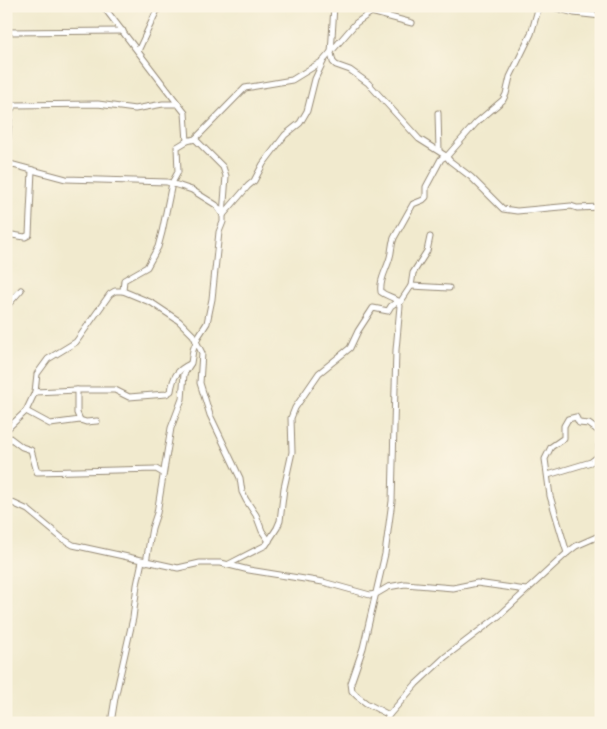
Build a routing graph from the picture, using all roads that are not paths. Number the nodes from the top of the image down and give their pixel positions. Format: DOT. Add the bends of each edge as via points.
graph roads {
  1 [pos="103,6"];
  2 [pos="159,6"];
  3 [pos="334,6"];
  4 [pos="355,6"];
  5 [pos="380,6"];
  6 [pos="540,6"];
  7 [pos="549,6"];
  8 [pos="371,12"];
  9 [pos="601,16"];
  10 [pos="412,23"];
  11 [pos="123,31"];
  12 [pos="6,32"];
  13 [pos="138,51"];
  14 [pos="332,53"];
  15 [pos="323,61"];
  16 [pos="178,104"];
  17 [pos="438,112"];
  18 [pos="195,139"];
  19 [pos="187,141"];
  20 [pos="440,151"];
  21 [pos="446,156"];
  22 [pos="6,158"];
  23 [pos="6,163"];
  24 [pos="32,170"];
  25 [pos="172,183"];
  26 [pos="601,207"];
  27 [pos="223,215"];
  28 [pos="6,234"];
  29 [pos="430,237"];
  30 [pos="412,286"];
  31 [pos="449,288"];
  32 [pos="21,290"];
  33 [pos="123,291"];
  34 [pos="399,302"];
  35 [pos="6,307"];
  36 [pos="197,342"];
  37 [pos="191,363"];
  38 [pos="77,390"];
  39 [pos="35,392"];
  40 [pos="26,411"];
  41 [pos="80,420"];
  42 [pos="97,421"];
  43 [pos="7,429"];
  44 [pos="601,433"];
  45 [pos="6,435"];
  46 [pos="599,446"];
  47 [pos="163,473"];
  48 [pos="548,475"];
  49 [pos="6,500"];
  50 [pos="601,535"];
  51 [pos="269,541"];
  52 [pos="567,553"];
  53 [pos="144,561"];
  54 [pos="228,565"];
  55 [pos="526,590"];
  56 [pos="376,594"];
  57 [pos="390,715"];
  58 [pos="111,723"];
  59 [pos="385,723"];
  1 -- 11 [label="street"];
  2 -- 13 [label="street"];
  3 -- 14 [label="street"];
  4 -- 8 [label="street"];
  5 -- 8 [label="street"];
  6 -- 21 [label="street" via="503,100 476,123"];
  7 -- 9 [label="street"];
  8 -- 10 [label="street"];
  8 -- 14 [label="street" via="356,23"];
  11 -- 12 [label="street"];
  11 -- 13 [label="street"];
  13 -- 16 [label="street"];
  14 -- 15 [label="street"];
  14 -- 20 [label="street" via="336,65 350,70 368,83 410,131"];
  15 -- 18 [label="street" via="292,80 245,88"];
  15 -- 27 [label="street" via="300,123 285,135 254,182"];
  16 -- 19 [label="street" via="185,114"];
  16 -- 22 [label="street" via="135,109 98,104 14,105 10,111"];
  17 -- 20 [label="street"];
  18 -- 19 [label="street"];
  18 -- 27 [label="street" via="223,167 226,176"];
  19 -- 25 [label="street" via="177,147 178,172"];
  20 -- 21 [label="street"];
  21 -- 26 [label="street" via="503,208 517,211"];
  21 -- 34 [label="street" via="438,162 429,180 426,197 414,204 392,244 380,289"];
  23 -- 24 [label="street"];
  24 -- 25 [label="street" via="66,179"];
  24 -- 28 [label="street" via="29,235"];
  25 -- 27 [label="street" via="208,199"];
  25 -- 33 [label="street" via="158,246 147,267 124,280"];
  27 -- 36 [label="street" via="212,299 207,323"];
  29 -- 30 [label="street" via="427,251 413,273"];
  30 -- 31 [label="street"];
  30 -- 34 [label="street"];
  32 -- 35 [label="street"];
  33 -- 36 [label="street" via="152,303 174,318 193,334"];
  33 -- 39 [label="street" via="110,294 76,342 48,359 37,374"];
  34 -- 51 [label="street" via="388,312 373,308 350,348 319,373 295,408 291,418 292,452 280,521"];
  34 -- 56 [label="street" via="392,500"];
  36 -- 37 [label="street"];
  36 -- 51 [label="street" via="202,353 200,383 210,415 240,478 242,492"];
  37 -- 38 [label="street" via="173,379 166,394 129,397 114,390"];
  37 -- 47 [label="street" via="184,374 182,399 171,428"];
  38 -- 39 [label="street"];
  38 -- 41 [label="street" via="76,413"];
  39 -- 40 [label="street"];
  40 -- 41 [label="street" via="50,424"];
  40 -- 43 [label="street"];
  41 -- 42 [label="street"];
  44 -- 48 [label="street" via="589,424 579,423 576,417 568,419 564,438 553,445 545,459"];
  45 -- 47 [label="street" via="31,450 37,472 156,469"];
  46 -- 48 [label="street" via="600,455 591,462"];
  47 -- 53 [label="street" via="158,513"];
  48 -- 52 [label="street" via="550,496"];
  49 -- 53 [label="street" via="28,510 63,540 74,545"];
  50 -- 52 [label="street"];
  51 -- 54 [label="street" via="254,553"];
  52 -- 55 [label="street"];
  53 -- 54 [label="street" via="178,568 200,563"];
  53 -- 58 [label="street"];
  54 -- 56 [label="street"];
  55 -- 56 [label="street" via="477,583 453,588 405,584 388,587"];
  55 -- 57 [label="street" via="500,615 445,657"];
  56 -- 57 [label="street" via="351,688 366,703"];
  57 -- 59 [label="street"];
}
